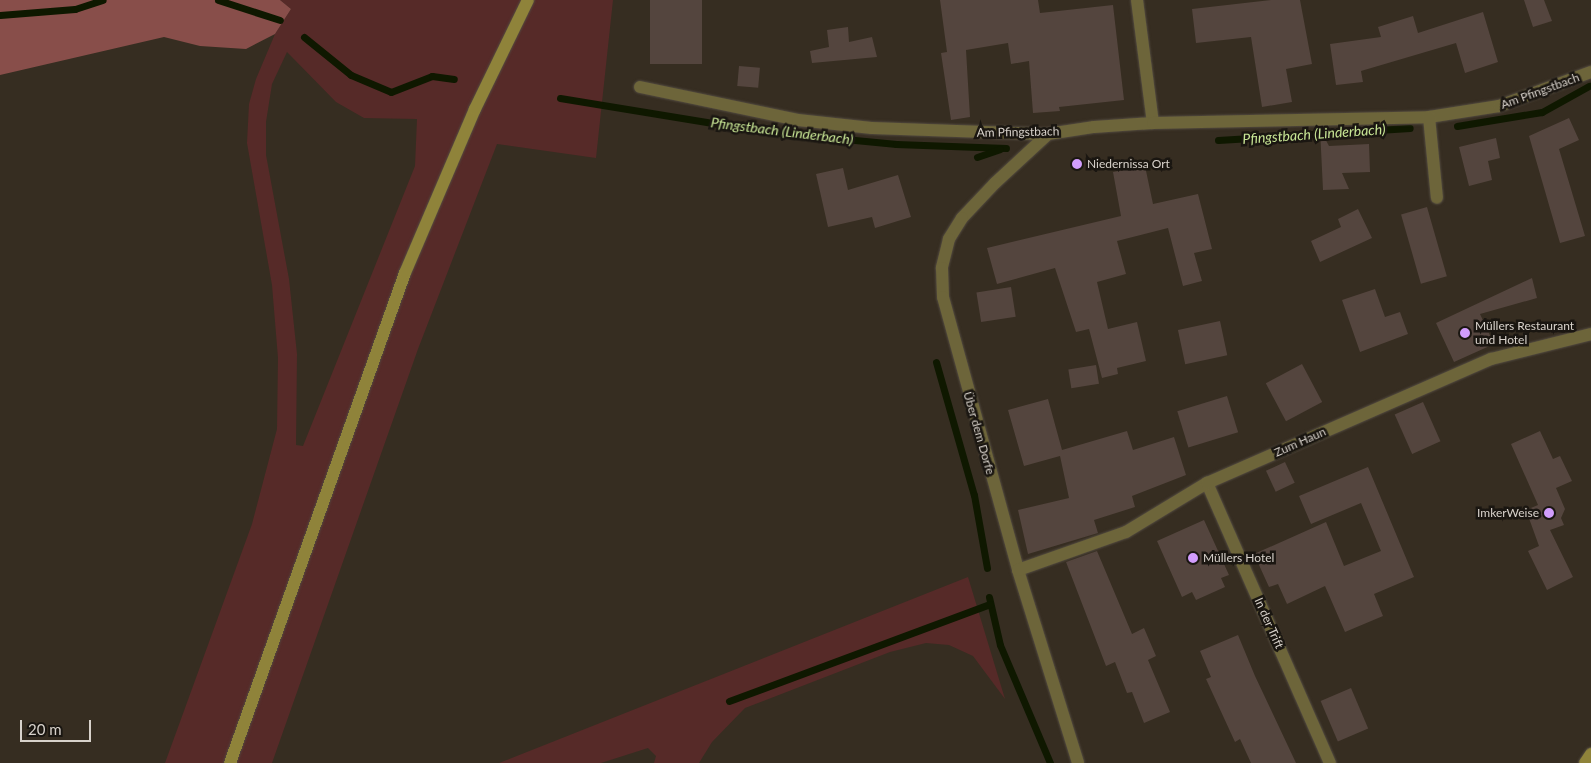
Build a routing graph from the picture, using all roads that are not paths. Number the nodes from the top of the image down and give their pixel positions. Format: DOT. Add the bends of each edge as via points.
graph roads {
  1 [pos="528,0"];
  2 [pos="1137,0"];
  3 [pos="1591,72"];
  4 [pos="640,87"];
  5 [pos="1429,117"];
  6 [pos="1153,123"];
  7 [pos="1048,134"];
  8 [pos="1437,198"];
  9 [pos="1591,334"];
  10 [pos="1207,483"];
  11 [pos="1018,570"];
  12 [pos="1591,754"];
  13 [pos="230,763"];
  14 [pos="1078,763"];
  15 [pos="1330,763"];
  16 [pos="1584,763"];
  1 -- 13 [label="main road" via="467,126 405,273"];
  2 -- 6 [label="street"];
  3 -- 5 [label="street, Am Pfingstbach" via="1499,106"];
  4 -- 7 [label="street, Am Pfingstbach" via="807,121 872,128"];
  5 -- 6 [label="street, Am Pfingstbach"];
  5 -- 8 [label="street"];
  6 -- 7 [label="street, Am Pfingstbach"];
  7 -- 11 [label="street, Über dem Dorfe" via="994,183 962,218 949,239 942,268 943,297 951,334"];
  9 -- 10 [label="street, Zum Haun" via="1491,359"];
  10 -- 11 [label="street, Zum Haun" via="1126,532"];
  10 -- 15 [label="street, In der Trift"];
  11 -- 14 [label="street, Über dem Dorfe"];
  12 -- 16 [label="main road"];
}
